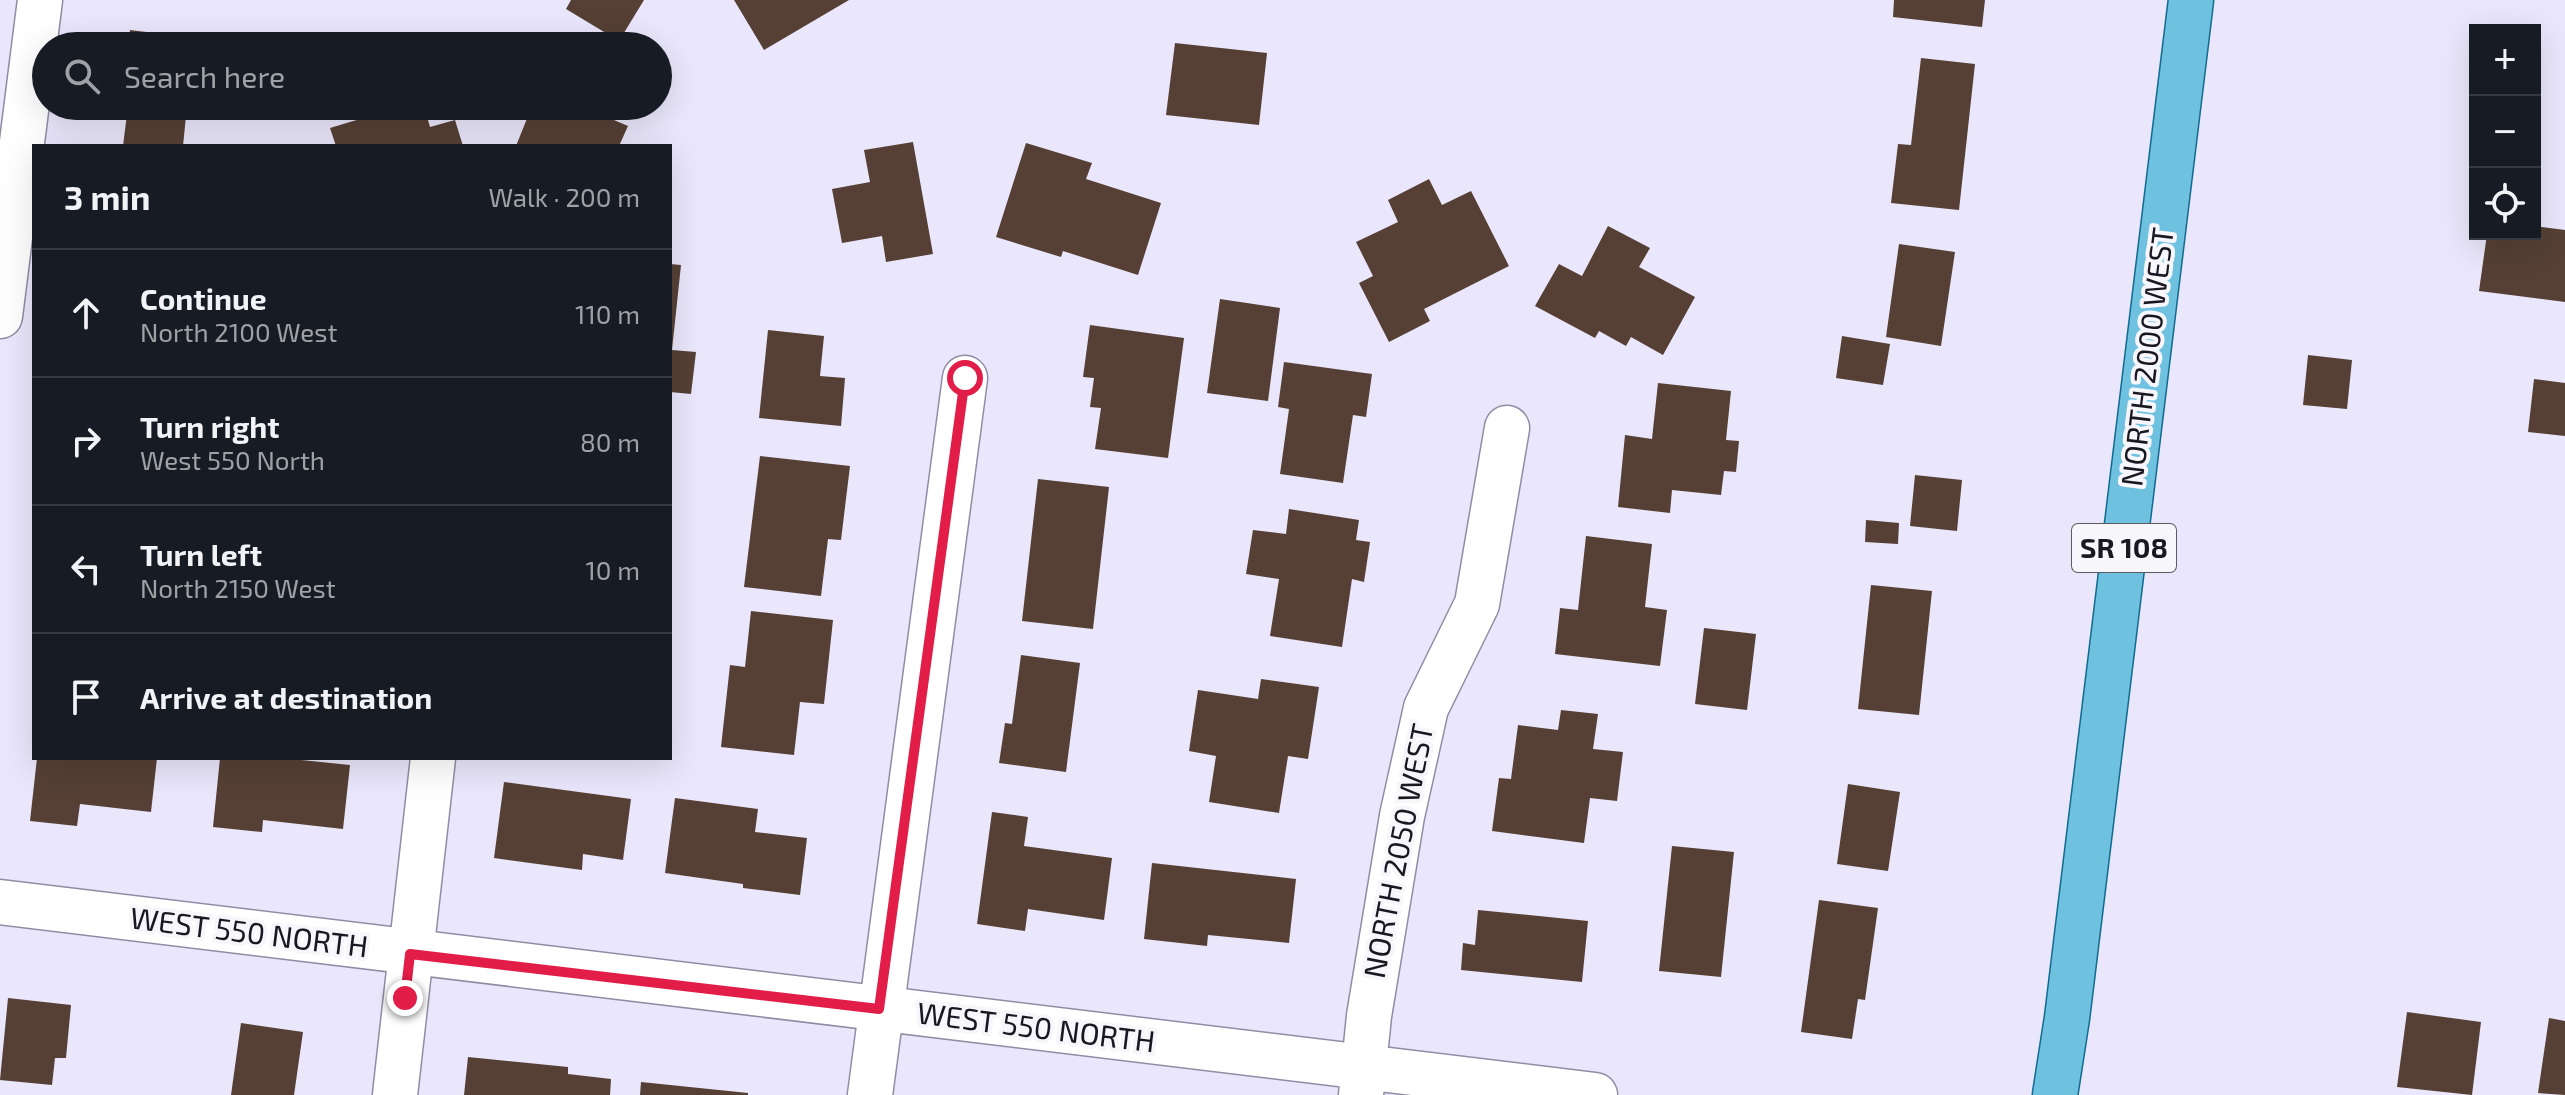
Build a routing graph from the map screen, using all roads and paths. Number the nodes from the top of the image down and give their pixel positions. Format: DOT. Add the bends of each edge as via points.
graph roads {
  1 [pos="40,0"];
  2 [pos="2191,0"];
  3 [pos="36,32"];
  4 [pos="32,63"];
  5 [pos="0,316"];
  6 [pos="965,378"];
  7 [pos="1507,428"];
  8 [pos="433,760"];
  9 [pos="0,902"];
  10 [pos="410,954"];
  11 [pos="879,1009"];
  12 [pos="1362,1082"];
  13 [pos="395,1095"];
  14 [pos="870,1095"];
  15 [pos="1595,1095"];
  16 [pos="2055,1095"];
  1 -- 3 [label="street"];
  2 -- 16 [label="main road, NORTH 2000 WEST / SR 108"];
  4 -- 5 [label="street"];
  6 -- 11 [label="street"];
  7 -- 12 [label="street, NORTH 2050 WEST" via="1477,604 1426,708 1402,816"];
  8 -- 10 [label="street"];
  9 -- 10 [label="street, WEST 550 NORTH"];
  10 -- 11 [label="street, WEST 550 NORTH"];
  10 -- 13 [label="street"];
  11 -- 12 [label="street, WEST 550 NORTH"];
  11 -- 14 [label="street"];
  12 -- 15 [label="street, WEST 550 NORTH"];
}
